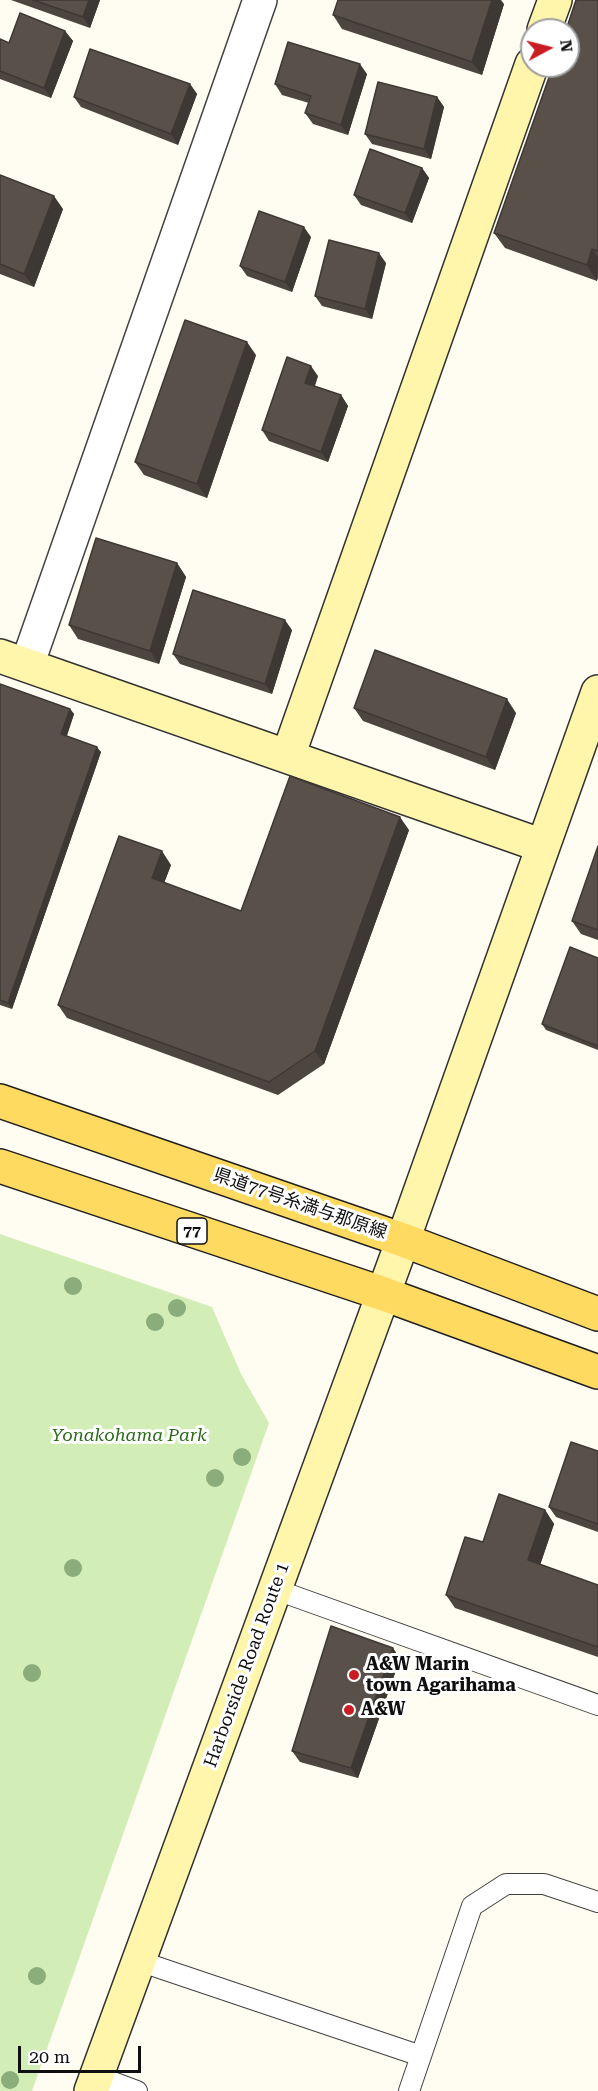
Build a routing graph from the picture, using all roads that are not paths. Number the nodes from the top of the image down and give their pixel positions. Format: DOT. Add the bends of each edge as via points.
graph roads {
  1 [pos="260,0"];
  2 [pos="555,0"];
  3 [pos="548,18"];
  4 [pos="527,78"];
  5 [pos="13,661"];
  6 [pos="598,692"];
  7 [pos="288,756"];
  8 [pos="543,846"];
  9 [pos="0,1101"];
  10 [pos="0,1166"];
  11 [pos="403,1240"];
  12 [pos="384,1294"];
  13 [pos="598,1314"];
  14 [pos="598,1372"];
  15 [pos="274,1589"];
  16 [pos="598,1705"];
  17 [pos="598,1902"];
  18 [pos="139,1961"];
  19 [pos="421,2056"];
  20 [pos="94,2083"];
  21 [pos="137,2091"];
  22 [pos="409,2091"];
  1 -- 5 [label="street" via="196,180"];
  2 -- 3 [label="street"];
  4 -- 7 [label="street"];
  5 -- 7 [label="street"];
  6 -- 8 [label="street, Harborside Road Route 1"];
  7 -- 8 [label="street"];
  8 -- 11 [label="street, Harborside Road Route 1"];
  9 -- 11 [label="main road, 県道77号糸満与那原線"];
  10 -- 12 [label="main road, 77"];
  11 -- 12 [label="street, Harborside Road Route 1"];
  11 -- 13 [label="main road, 県道77号糸満与那原線"];
  12 -- 14 [label="main road, 77"];
  12 -- 15 [label="street, Harborside Road Route 1"];
  15 -- 16 [label="lane"];
  15 -- 18 [label="street, Harborside Road Route 1"];
  17 -- 19 [label="lane" via="544,1884 506,1884 472,1906"];
  18 -- 19 [label="lane"];
  18 -- 20 [label="street, Harborside Road Route 1"];
  19 -- 22 [label="lane"];
  20 -- 21 [label="lane"];
}
